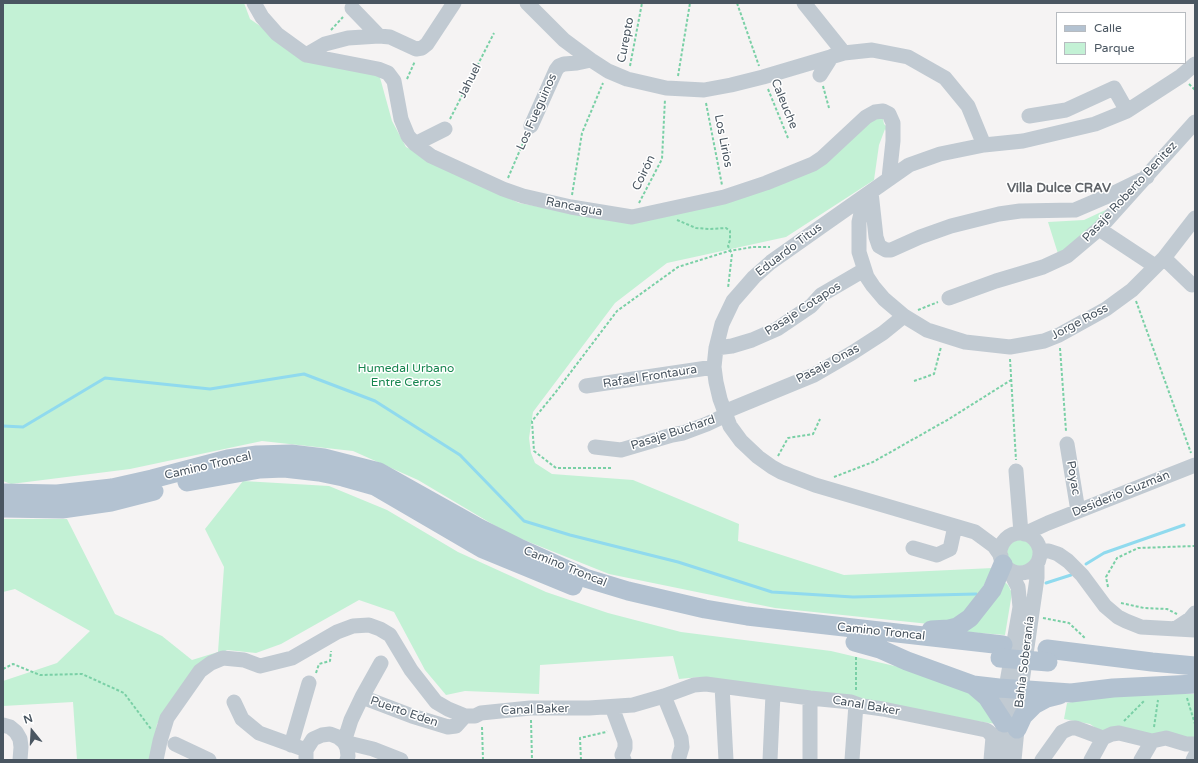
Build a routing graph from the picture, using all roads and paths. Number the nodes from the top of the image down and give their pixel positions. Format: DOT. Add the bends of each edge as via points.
graph roads {
  1 [pos="254,3"];
  2 [pos="454,3"];
  3 [pos="527,3"];
  4 [pos="642,3"];
  5 [pos="690,3"];
  6 [pos="737,3"];
  7 [pos="804,3"];
  8 [pos="352,8"];
  9 [pos="494,33"];
  10 [pos="379,36"];
  11 [pos="422,48"];
  12 [pos="838,54"];
  13 [pos="306,55"];
  14 [pos="591,60"];
  15 [pos="1195,64"];
  16 [pos="608,71"];
  17 [pos="820,75"];
  18 [pos="763,77"];
  19 [pos="627,79"];
  20 [pos="406,81"];
  21 [pos="671,88"];
  22 [pos="704,90"];
  23 [pos="829,108"];
  24 [pos="1127,112"];
  25 [pos="1029,116"];
  26 [pos="1195,122"];
  27 [pos="531,126"];
  28 [pos="445,129"];
  29 [pos="788,138"];
  30 [pos="415,144"];
  31 [pos="984,145"];
  32 [pos="1147,177"];
  33 [pos="889,178"];
  34 [pos="503,189"];
  35 [pos="868,194"];
  36 [pos="724,197"];
  37 [pos="571,207"];
  38 [pos="632,217"];
  39 [pos="672,217"];
  40 [pos="1194,222"];
  41 [pos="1099,229"];
  42 [pos="793,247"];
  43 [pos="730,251"];
  44 [pos="1160,262"];
  45 [pos="864,270"];
  46 [pos="1192,285"];
  47 [pos="1132,290"];
  48 [pos="949,298"];
  49 [pos="733,301"];
  50 [pos="904,316"];
  51 [pos="1059,335"];
  52 [pos="943,336"];
  53 [pos="1010,347"];
  54 [pos="716,348"];
  55 [pos="714,367"];
  56 [pos="914,380"];
  57 [pos="1012,380"];
  58 [pos="586,386"];
  59 [pos="725,414"];
  60 [pos="820,419"];
  61 [pos="1067,444"];
  62 [pos="595,447"];
  63 [pos="1194,461"];
  64 [pos="772,467"];
  65 [pos="611,468"];
  66 [pos="1016,471"];
  67 [pos="815,485"];
  68 [pos="3,493"];
  69 [pos="3,508"];
  70 [pos="1078,511"];
  71 [pos="955,526"];
  72 [pos="975,532"];
  73 [pos="1028,543"];
  74 [pos="1195,546"];
  75 [pos="913,548"];
  76 [pos="1004,563"];
  77 [pos="1104,597"];
  78 [pos="1193,621"];
  79 [pos="822,625"];
  80 [pos="1072,626"];
  81 [pos="324,639"];
  82 [pos="1086,639"];
  83 [pos="856,642"];
  84 [pos="1001,651"];
  85 [pos="1048,656"];
  86 [pos="381,663"];
  87 [pos="1195,666"];
  88 [pos="3,669"];
  89 [pos="1195,677"];
  90 [pos="309,683"];
  91 [pos="973,685"];
  92 [pos="722,686"];
  93 [pos="1014,688"];
  94 [pos="1191,690"];
  95 [pos="1071,693"];
  96 [pos="773,694"];
  97 [pos="664,696"];
  98 [pos="362,697"];
  99 [pos="810,698"];
  100 [pos="1158,698"];
  101 [pos="1144,701"];
  102 [pos="234,702"];
  103 [pos="856,704"];
  104 [pos="530,708"];
  105 [pos="612,710"];
  106 [pos="481,713"];
  107 [pos="465,716"];
  108 [pos="1195,724"];
  109 [pos="3,725"];
  110 [pos="1010,726"];
  111 [pos="1119,733"];
  112 [pos="1103,738"];
  113 [pos="160,741"];
  114 [pos="1152,741"];
  115 [pos="344,742"];
  116 [pos="175,744"];
  117 [pos="1195,744"];
  118 [pos="290,745"];
  119 [pos="306,755"];
  120 [pos="1195,756"];
  121 [pos="20,760"];
  122 [pos="156,760"];
  123 [pos="209,760"];
  124 [pos="347,760"];
  125 [pos="401,760"];
  126 [pos="482,760"];
  127 [pos="532,760"];
  128 [pos="581,760"];
  129 [pos="624,760"];
  130 [pos="679,760"];
  131 [pos="726,760"];
  132 [pos="770,760"];
  133 [pos="810,760"];
  134 [pos="852,760"];
  135 [pos="991,760"];
  136 [pos="1000,760"];
  137 [pos="1014,760"];
  138 [pos="1042,760"];
  139 [pos="1091,760"];
  140 [pos="1141,760"];
  141 [pos="1193,760"];
  1 -- 13 [label="street, Rancagua" via="277,34"];
  2 -- 11 [label="street"];
  3 -- 14 [label="street" via="564,40"];
  4 -- 19 [label="path, Curepto"];
  5 -- 21 [label="path, Coirón"];
  6 -- 18 [label="path, Caleuche"];
  7 -- 12 [label="street"];
  8 -- 10 [label="street"];
  9 -- 28 [label="path, Jahuel"];
  10 -- 11 [label="street"];
  10 -- 13 [label="street" via="348,38 325,44"];
  11 -- 20 [label="path"];
  12 -- 17 [label="street"];
  12 -- 18 [label="street"];
  12 -- 31 [label="street" via="872,50 908,57 945,78 968,106"];
  13 -- 30 [label="street, Rancagua" via="378,69 388,74 394,81 401,119 408,136"];
  14 -- 16 [label="street"];
  14 -- 27 [label="street, Los Fueguinos" via="564,64 556,70"];
  15 -- 24 [label="street, Eduardo Titus"];
  16 -- 19 [label="street"];
  16 -- 37 [label="path" via="582,133"];
  17 -- 23 [label="path"];
  18 -- 22 [label="street"];
  18 -- 29 [label="path, Caleuche"];
  19 -- 21 [label="street"];
  21 -- 22 [label="street"];
  21 -- 38 [label="path, Coirón" via="662,159"];
  22 -- 36 [label="path, Los Lirios"];
  24 -- 25 [label="street" via="1114,88 1066,110"];
  24 -- 31 [label="street, Eduardo Titus" via="1095,124 1023,141"];
  26 -- 32 [label="street, Pasaje Roberto Benitez"];
  27 -- 34 [label="path, Los Fueguinos"];
  28 -- 30 [label="street"];
  30 -- 34 [label="street, Rancagua" via="431,156"];
  31 -- 33 [label="street, Eduardo Titus" via="940,154 909,165"];
  32 -- 35 [label="street" via="1074,210 999,214 951,226 891,250 880,246 876,237"];
  32 -- 41 [label="street, Pasaje Roberto Benitez"];
  33 -- 35 [label="street, Eduardo Titus"];
  33 -- 36 [label="street, Rancagua" via="892,124 889,114 884,111 866,117 813,164 766,184"];
  34 -- 37 [label="street, Rancagua"];
  35 -- 42 [label="street, Eduardo Titus"];
  35 -- 45 [label="street, Jorge Ross" via="859,222 859,252"];
  36 -- 38 [label="street, Rancagua"];
  37 -- 38 [label="street, Rancagua"];
  39 -- 43 [label="path" via="696,228 729,229"];
  40 -- 44 [label="street, Jorge Ross"];
  41 -- 44 [label="street"];
  41 -- 48 [label="street, Pasaje Roberto Benitez" via="1058,261"];
  42 -- 43 [label="path" via="753,246"];
  42 -- 49 [label="street, Eduardo Titus" via="754,277"];
  43 -- 49 [label="path" via="732,254 728,288"];
  43 -- 65 [label="path" via="678,267 617,311 532,421 534,451 556,468"];
  44 -- 46 [label="street"];
  44 -- 47 [label="street, Jorge Ross"];
  45 -- 50 [label="street, Jorge Ross" via="872,286 884,300"];
  45 -- 54 [label="street, Pasaje Cotapos" via="822,295 811,306 777,329 752,340"];
  47 -- 51 [label="street, Jorge Ross" via="1106,309"];
  47 -- 63 [label="path"];
  48 -- 50 [label="path"];
  49 -- 54 [label="street, Eduardo Titus" via="722,324"];
  50 -- 52 [label="street, Jorge Ross" via="926,330"];
  50 -- 59 [label="street, Pasaje Onas" via="852,353 814,375"];
  51 -- 53 [label="street, Jorge Ross" via="1044,341"];
  51 -- 61 [label="path"];
  52 -- 53 [label="street, Jorge Ross" via="965,342"];
  52 -- 56 [label="path" via="934,374"];
  53 -- 57 [label="path"];
  54 -- 55 [label="street, Eduardo Titus"];
  55 -- 58 [label="street, Rafael Frontaura"];
  55 -- 59 [label="street, Eduardo Titus"];
  57 -- 66 [label="path"];
  57 -- 67 [label="path" via="873,462"];
  59 -- 62 [label="street, Pasaje Buchard" via="707,424 621,450"];
  59 -- 64 [label="street, Eduardo Titus" via="741,441"];
  60 -- 64 [label="path" via="813,434 788,438"];
  61 -- 70 [label="street, Poyac"];
  63 -- 70 [label="street, Desiderio Guzmán"];
  64 -- 67 [label="street, Eduardo Titus"];
  66 -- 73 [label="street, Bahía Soberanía"];
  67 -- 71 [label="street, Eduardo Titus"];
  68 -- 79 [label="main road, Camino Troncal" via="57,494 105,489 228,459 257,455 291,454 324,458 379,472 478,528 586,578 705,609"];
  69 -- 83 [label="main road, Camino Troncal" via="62,509 111,502 194,481 260,469 284,468 319,472 375,486 483,549 586,592 649,609 733,626"];
  70 -- 73 [label="street, Desiderio Guzmán" via="1048,523"];
  71 -- 72 [label="street, Eduardo Titus"];
  71 -- 75 [label="street" via="950,549 937,555"];
  72 -- 73 [label="street, Eduardo Titus" via="998,533"];
  72 -- 76 [label="street, Eduardo Titus" via="994,546"];
  73 -- 76 [label="street" via="1005,540 1001,548"];
  73 -- 76 [label="street" via="1031,570 1016,573"];
  73 -- 77 [label="street, Eduardo Titus" via="1058,554 1068,561"];
  73 -- 93 [label="street, Bahía Soberanía" via="1037,578"];
  74 -- 77 [label="path" via="1138,548 1118,558 1106,577"];
  76 -- 79 [label="main road" via="992,590 975,613 957,627 936,630 874,625"];
  76 -- 93 [label="street, Bahía Soberanía" via="1018,587 1020,607"];
  77 -- 78 [label="path" via="1144,608 1166,609"];
  77 -- 78 [label="street, Eduardo Titus" via="1111,612 1141,627 1175,629"];
  79 -- 84 [label="main road, Camino Troncal"];
  80 -- 82 [label="path"];
  81 -- 90 [label="path" via="331,650 330,661 319,664 313,682"];
  81 -- 107 [label="street" via="353,626 370,625 380,629 390,635 411,670 436,702"];
  81 -- 113 [label="street" via="292,658 260,666 244,660 222,658 211,663 200,671 184,692 168,718"];
  83 -- 84 [label="main road, Camino Troncal"];
  83 -- 91 [label="main road"];
  83 -- 103 [label="path"];
  84 -- 85 [label="main road, Camino Troncal, bridge"];
  85 -- 87 [label="main road, Camino Troncal"];
  85 -- 89 [label="main road, Camino Troncal"];
  86 -- 98 [label="street"];
  88 -- 113 [label="path" via="13,664 40,675 82,674 124,693"];
  90 -- 118 [label="street"];
  91 -- 93 [label="main road"];
  91 -- 110 [label="main road" via="987,697"];
  92 -- 96 [label="street, Canal Baker"];
  92 -- 97 [label="street, Canal Baker" via="694,685"];
  92 -- 131 [label="street"];
  93 -- 95 [label="main road"];
  93 -- 110 [label="street, Bahía Soberanía"];
  94 -- 95 [label="main road" via="1113,688"];
  94 -- 108 [label="path"];
  95 -- 110 [label="main road" via="1054,695 1040,701 1028,710 1020,722"];
  96 -- 99 [label="street, Canal Baker"];
  96 -- 132 [label="street"];
  97 -- 105 [label="street, Canal Baker"];
  97 -- 130 [label="street" via="681,738"];
  98 -- 107 [label="street, Puerto Eden" via="448,728 462,722"];
  98 -- 115 [label="street"];
  99 -- 103 [label="street, Canal Baker"];
  99 -- 133 [label="street"];
  100 -- 114 [label="path"];
  101 -- 111 [label="path" via="1124,721"];
  102 -- 118 [label="street" via="242,719 260,733"];
  103 -- 134 [label="street"];
  103 -- 135 [label="street, Canal Baker" via="986,730 993,740"];
  104 -- 105 [label="street, Canal Baker"];
  104 -- 106 [label="street, Canal Baker"];
  104 -- 127 [label="path"];
  105 -- 128 [label="path" via="606,732 580,738"];
  105 -- 129 [label="street" via="625,742 622,755"];
  106 -- 107 [label="street, Canal Baker"];
  106 -- 126 [label="path"];
  109 -- 121 [label="street" via="10,727 20,738"];
  110 -- 136 [label="street, Bahía Soberanía"];
  110 -- 137 [label="street, Bahía Soberanía"];
  111 -- 112 [label="street"];
  111 -- 114 [label="street"];
  112 -- 138 [label="street" via="1076,728 1066,730"];
  112 -- 139 [label="street"];
  113 -- 122 [label="street"];
  114 -- 117 [label="street" via="1166,738"];
  114 -- 140 [label="street"];
  115 -- 119 [label="street" via="330,734 322,734 313,739"];
  115 -- 124 [label="street"];
  115 -- 125 [label="street" via="373,749"];
  116 -- 123 [label="street"];
  118 -- 119 [label="street"];
  120 -- 141 [label="street"];
}
